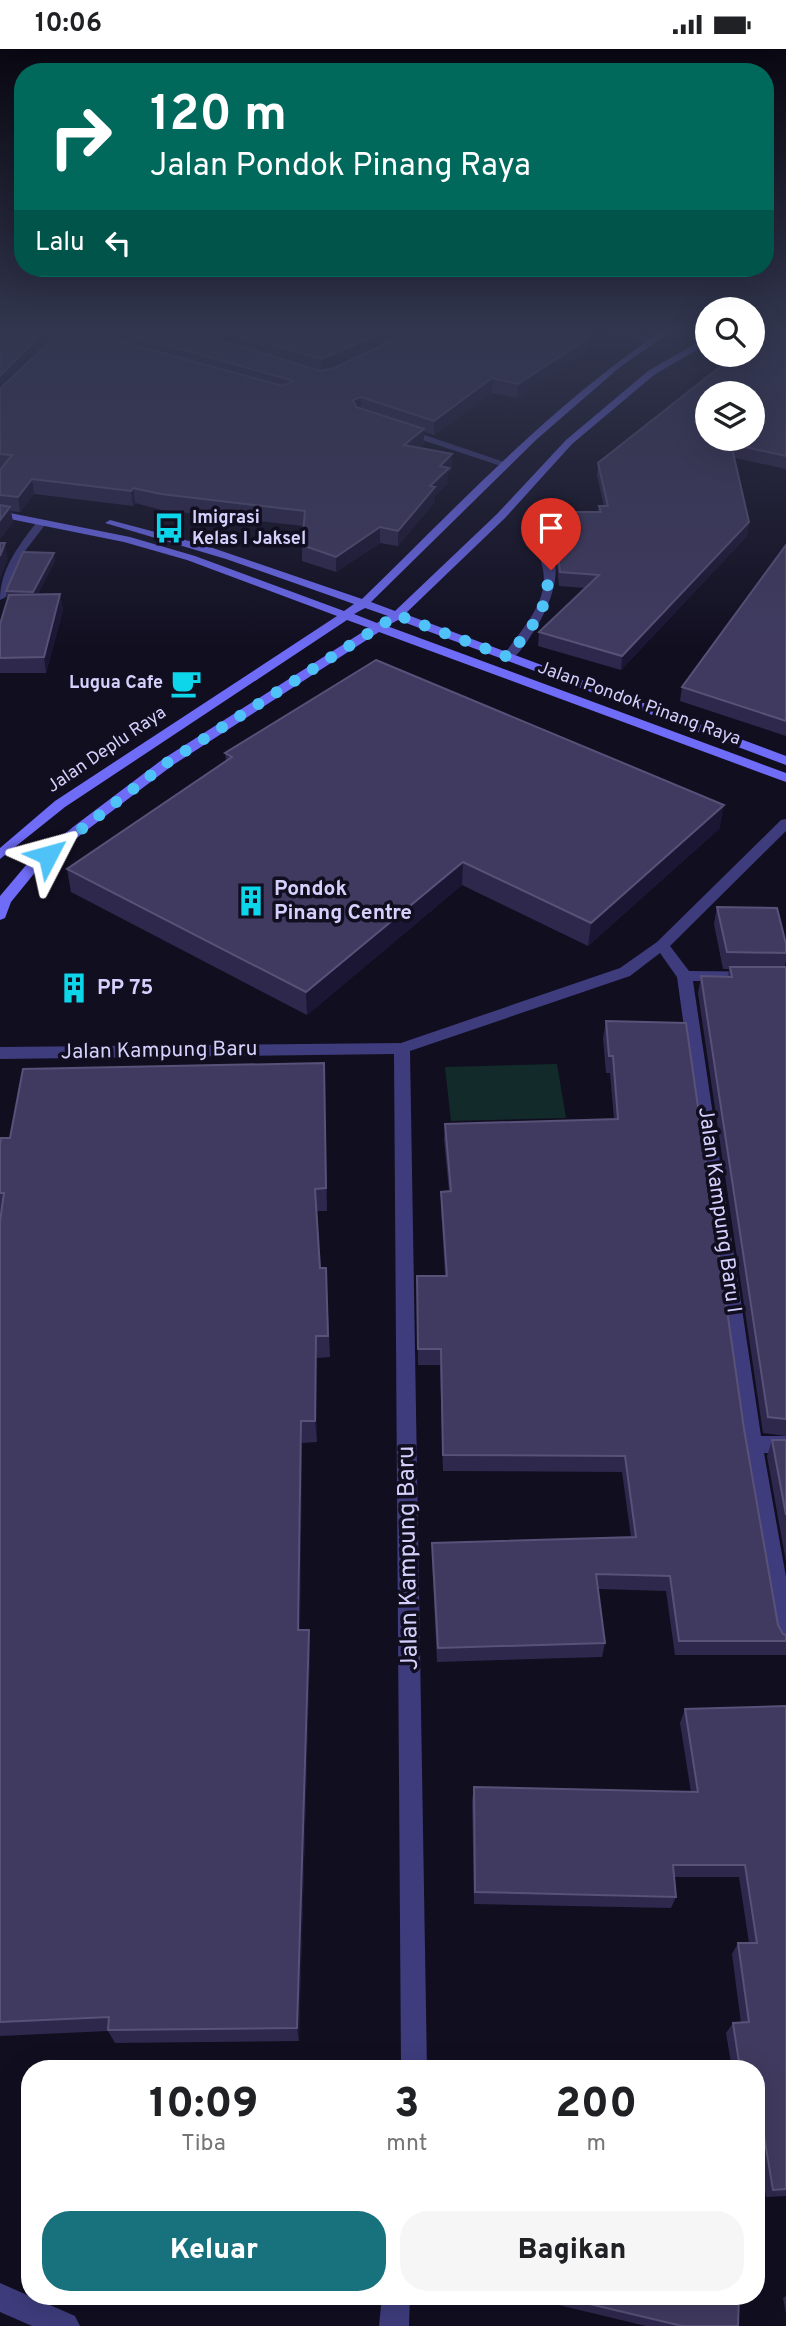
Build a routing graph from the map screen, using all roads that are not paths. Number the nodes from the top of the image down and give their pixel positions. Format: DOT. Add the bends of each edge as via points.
graph roads {
  1 [pos="423,437"];
  2 [pos="534,437"];
  3 [pos="575,437"];
  4 [pos="569,442"];
  5 [pos="505,464"];
  6 [pos="0,503"];
  7 [pos="0,515"];
  8 [pos="43,521"];
  9 [pos="532,536"];
  10 [pos="0,597"];
  11 [pos="364,603"];
  12 [pos="347,615"];
  13 [pos="397,615"];
  14 [pos="379,626"];
  15 [pos="508,657"];
  16 [pos="786,761"];
  17 [pos="786,778"];
  18 [pos="786,823"];
  19 [pos="1,850"];
  20 [pos="32,867"];
  21 [pos="0,915"];
  22 [pos="662,945"];
  23 [pos="685,976"];
  24 [pos="786,977"];
  25 [pos="402,1048"];
  26 [pos="0,1053"];
  27 [pos="752,1444"];
  28 [pos="786,1445"];
  29 [pos="786,1639"];
  30 [pos="414,2060"];
  31 [pos="0,2297"];
  32 [pos="395,2305"];
  33 [pos="65,2326"];
  34 [pos="394,2326"];
  1 -- 5 [label="street"];
  2 -- 4 [label="main road"];
  2 -- 5 [label="main road, Jalan Deplu Raya"];
  3 -- 4 [label="main road"];
  4 -- 13 [label="main road" via="501,516"];
  5 -- 11 [label="main road, Jalan Deplu Raya"];
  6 -- 11 [label="main road, Jalan Pondok Pinang Raya" via="158,533"];
  7 -- 8 [label="main road, Jalan Pondok Pinang Raya"];
  8 -- 10 [label="street" via="20,551"];
  8 -- 12 [label="main road, Jalan Pondok Pinang Raya" via="191,558"];
  9 -- 15 [label="street" via="541,543 549,561 548,594 541,614"];
  11 -- 12 [label="main road, Jalan Deplu Raya"];
  11 -- 13 [label="main road, Jalan Pondok Pinang Raya"];
  12 -- 14 [label="main road, Jalan Pondok Pinang Raya"];
  12 -- 19 [label="main road, Jalan Deplu Raya" via="147,744"];
  13 -- 14 [label="main road"];
  13 -- 15 [label="main road, Jalan Pondok Pinang Raya"];
  14 -- 17 [label="main road, Jalan Pondok Pinang Raya"];
  14 -- 20 [label="main road" via="168,762"];
  15 -- 16 [label="main road, Jalan Pondok Pinang Raya"];
  18 -- 22 [label="street, Jalan Kampung Baru"];
  19 -- 20 [label="main road" via="11,863"];
  20 -- 21 [label="main road" via="4,901"];
  22 -- 23 [label="street"];
  22 -- 25 [label="street, Jalan Kampung Baru" via="625,972"];
  23 -- 24 [label="street"];
  23 -- 27 [label="street, Jalan Kampung Baru I"];
  25 -- 26 [label="street, Jalan Kampung Baru"];
  25 -- 30 [label="street, Jalan Kampung Baru"];
  27 -- 28 [label="street"];
  27 -- 29 [label="street, Jalan Kampung Baru I"];
  31 -- 33 [label="street"];
  32 -- 34 [label="street"];
}
